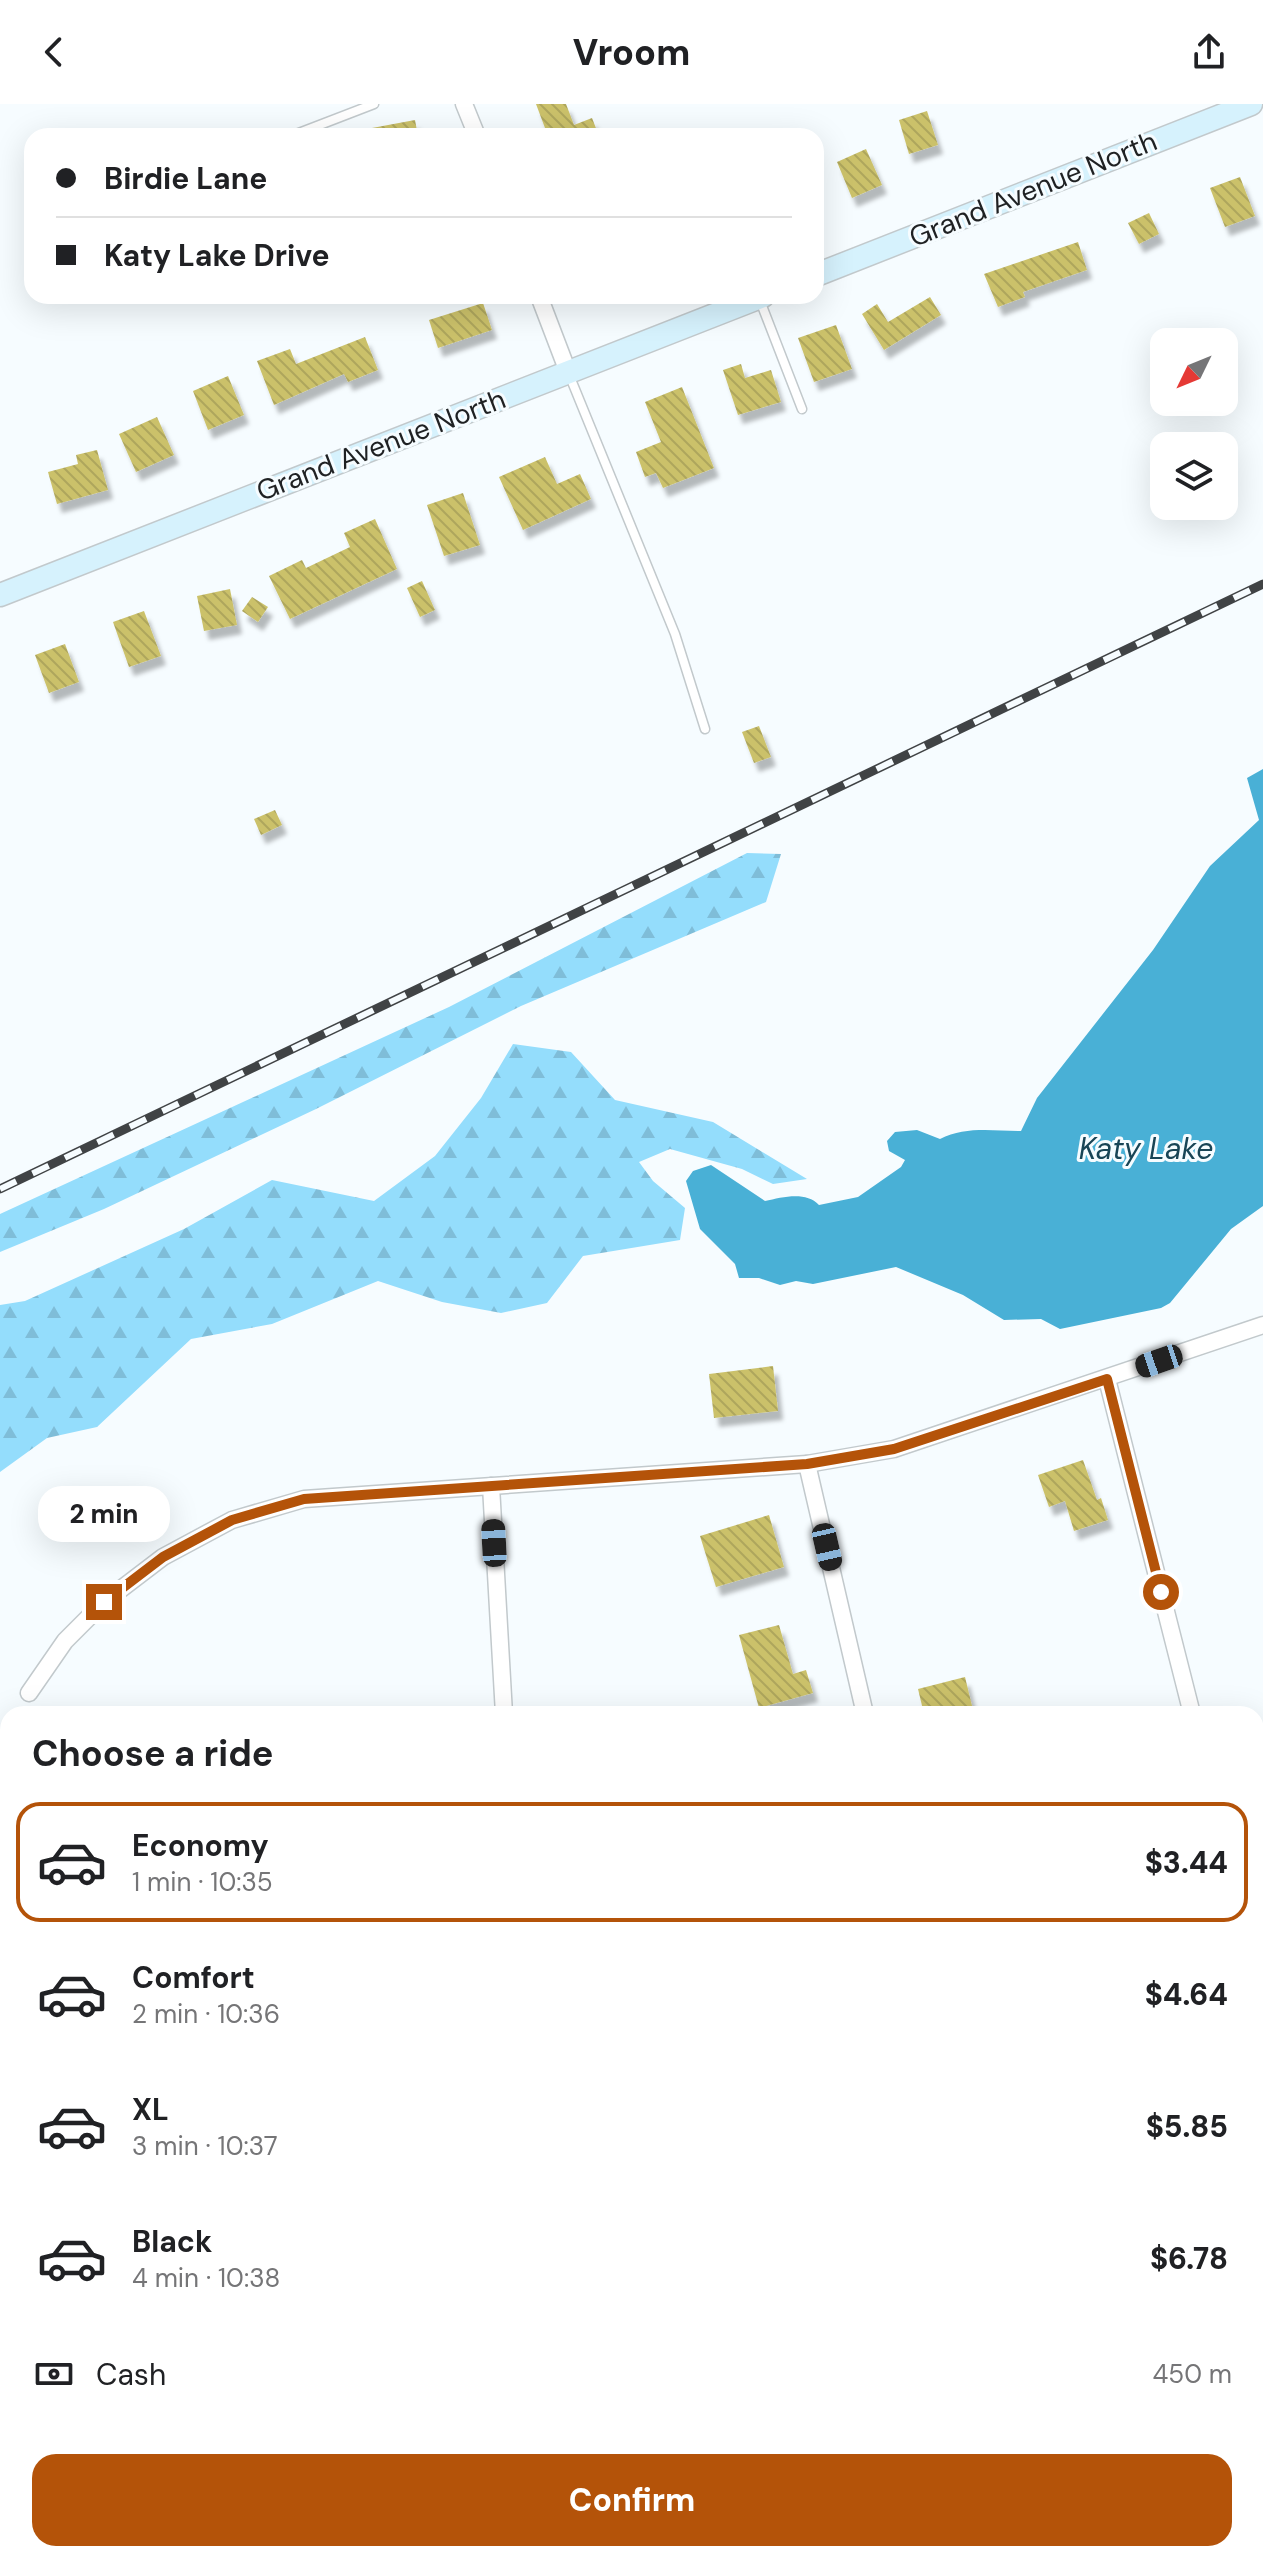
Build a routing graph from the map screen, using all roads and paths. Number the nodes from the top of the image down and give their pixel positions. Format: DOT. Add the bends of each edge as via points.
graph roads {
  1 [pos="374,104"];
  2 [pos="464,104"];
  3 [pos="1251,104"];
  4 [pos="312,128"];
  5 [pos="474,128"];
  6 [pos="824,272"];
  7 [pos="542,304"];
  8 [pos="743,304"];
  9 [pos="764,304"];
  10 [pos="568,372"];
  11 [pos="802,409"];
  12 [pos="0,595"];
  13 [pos="705,729"];
  14 [pos="1263,1325"];
  15 [pos="1107,1379"];
  16 [pos="807,1464"];
  17 [pos="491,1486"];
  18 [pos="29,1693"];
  19 [pos="504,1706"];
  20 [pos="863,1706"];
  21 [pos="1190,1706"];
  1 -- 4 [label="lane"];
  2 -- 5 [label="street"];
  3 -- 6 [label="main road, Grand Avenue North"];
  7 -- 10 [label="street"];
  8 -- 10 [label="main road, Grand Avenue North"];
  9 -- 11 [label="lane"];
  10 -- 12 [label="main road, Grand Avenue North"];
  10 -- 13 [label="lane" via="675,634"];
  14 -- 15 [label="street"];
  15 -- 16 [label="street" via="894,1449"];
  15 -- 21 [label="street"];
  16 -- 17 [label="street"];
  16 -- 20 [label="street"];
  17 -- 18 [label="street" via="304,1499 232,1520 163,1557 104,1602 65,1641"];
  17 -- 19 [label="street"];
}
